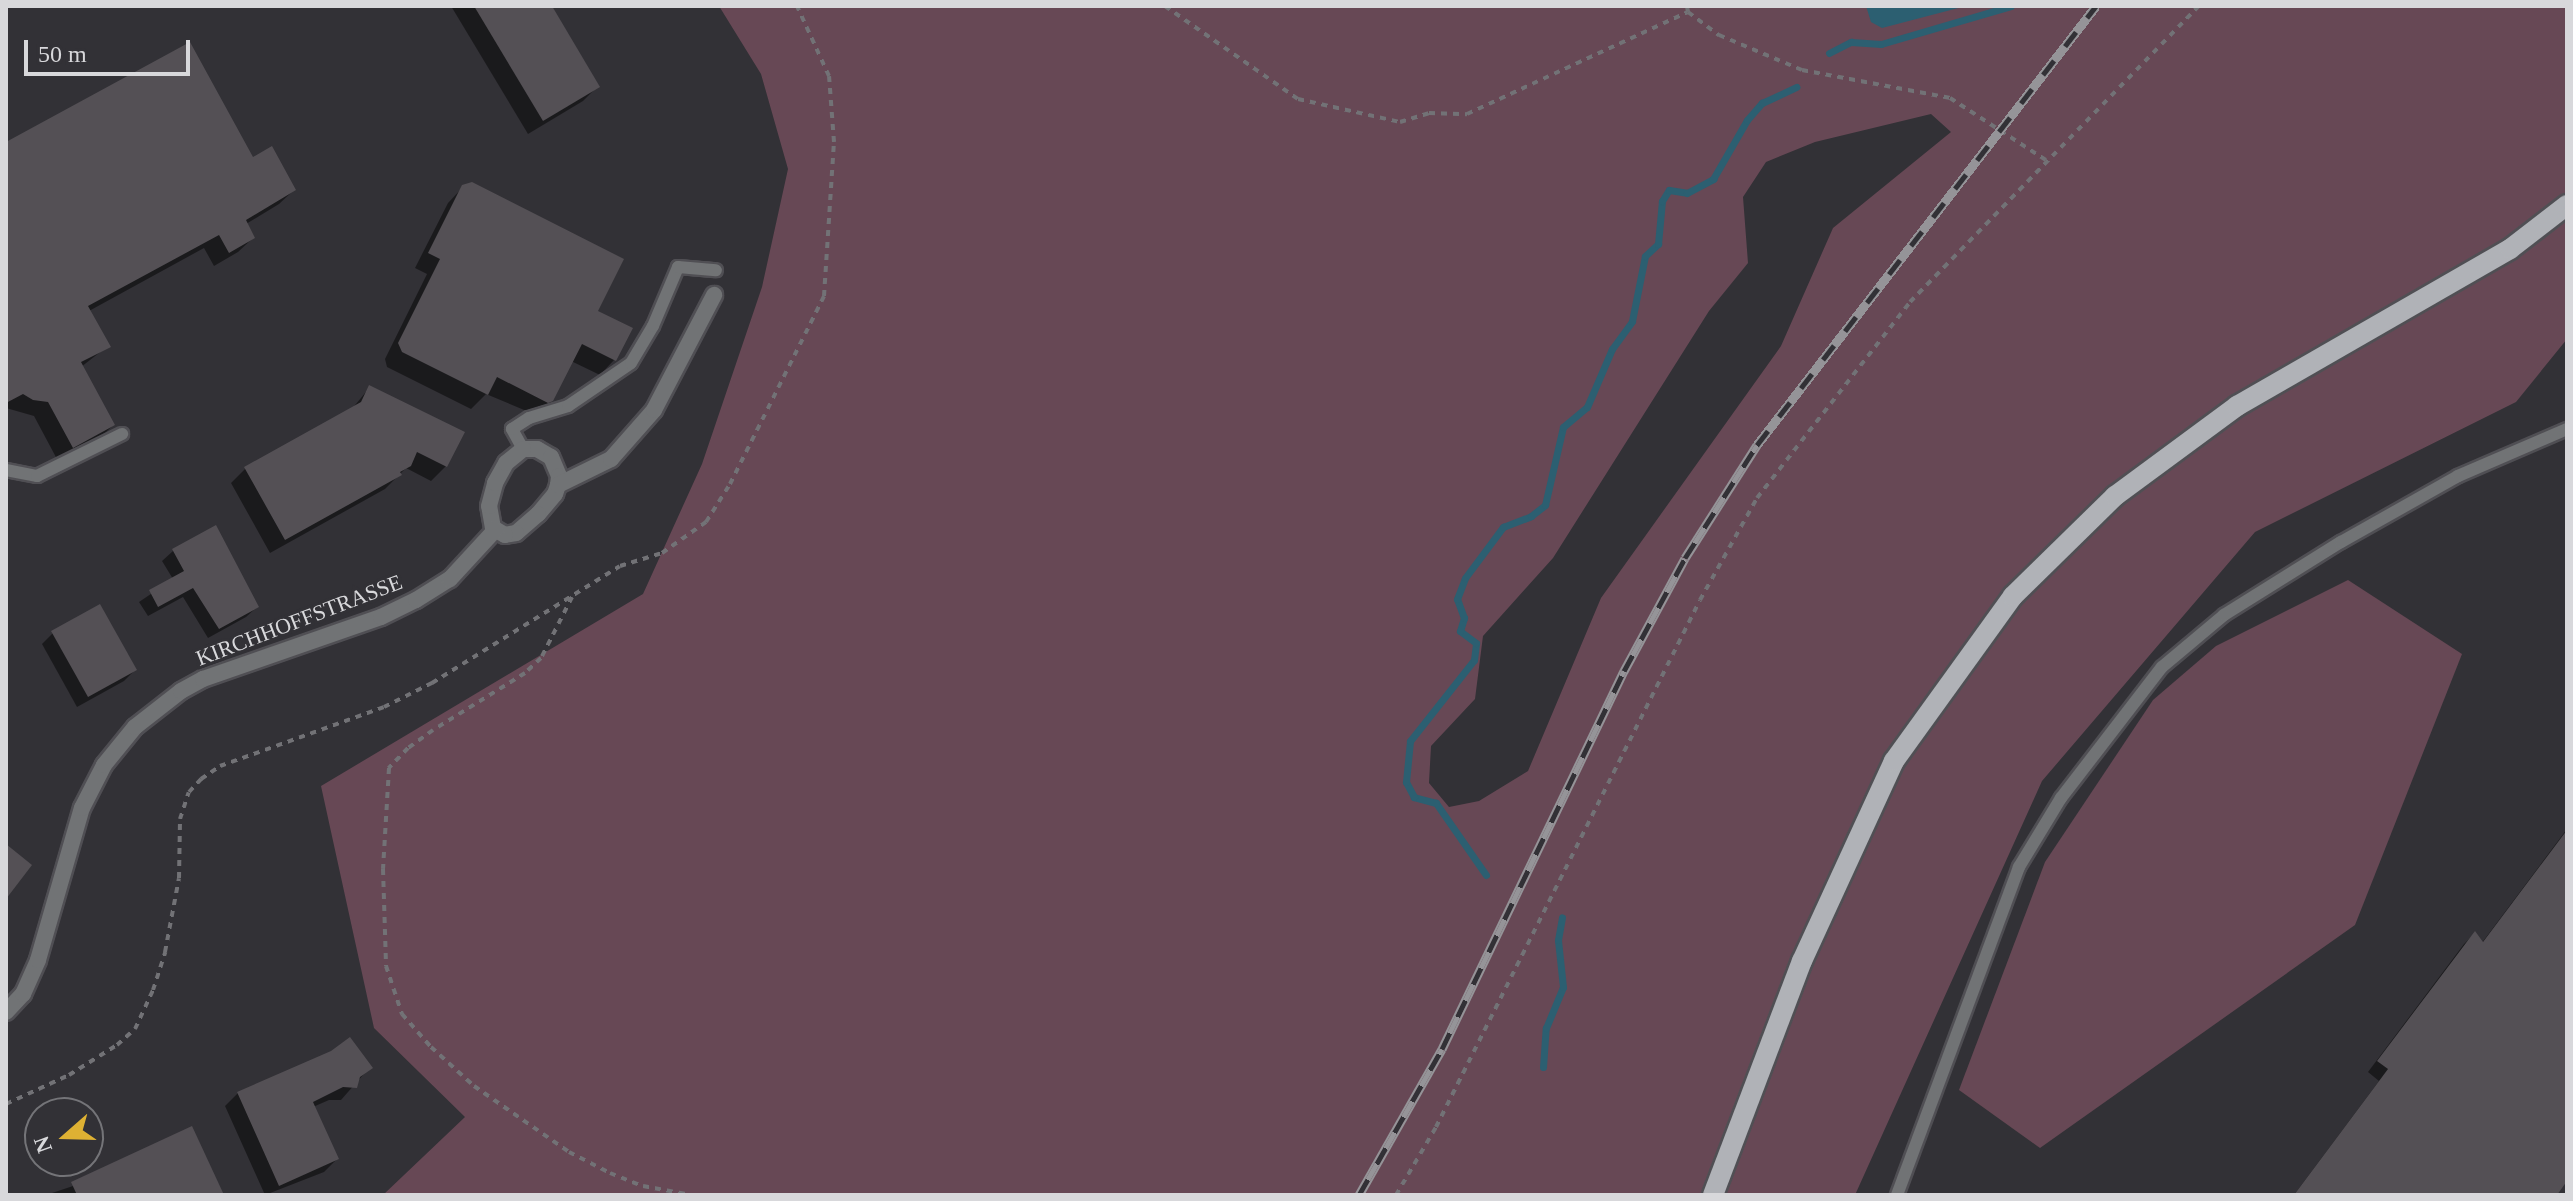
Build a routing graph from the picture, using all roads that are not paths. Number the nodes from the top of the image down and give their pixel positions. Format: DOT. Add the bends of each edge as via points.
graph roads {
  1 [pos="2567,205"];
  2 [pos="716,270"];
  3 [pos="714,295"];
  4 [pos="2567,429"];
  5 [pos="122,434"];
  6 [pos="523,449"];
  7 [pos="6,470"];
  8 [pos="558,485"];
  9 [pos="495,530"];
  10 [pos="6,1012"];
  11 [pos="1713,1195"];
  12 [pos="1897,1195"];
  1 -- 11 [label="main road" via="2510,249 2237,406 2115,496 2013,596 1894,761 1802,961"];
  2 -- 6 [label="lane" via="678,267 631,363 568,406 512,429"];
  3 -- 8 [label="street" via="654,410 611,459"];
  4 -- 12 [label="lane" via="2458,476 2341,542 2224,615 2162,667 2061,798 2019,867"];
  5 -- 7 [label="lane" via="37,476"];
  6 -- 8 [label="street" via="551,457"];
  6 -- 9 [label="street" via="506,463 495,483 489,518"];
  8 -- 9 [label="street" via="547,504 516,533"];
  9 -- 10 [label="street, KIRCHHOFFSTRASSE" via="450,579 416,600 203,679 135,727 104,765 82,808 38,960 23,994"];
}
